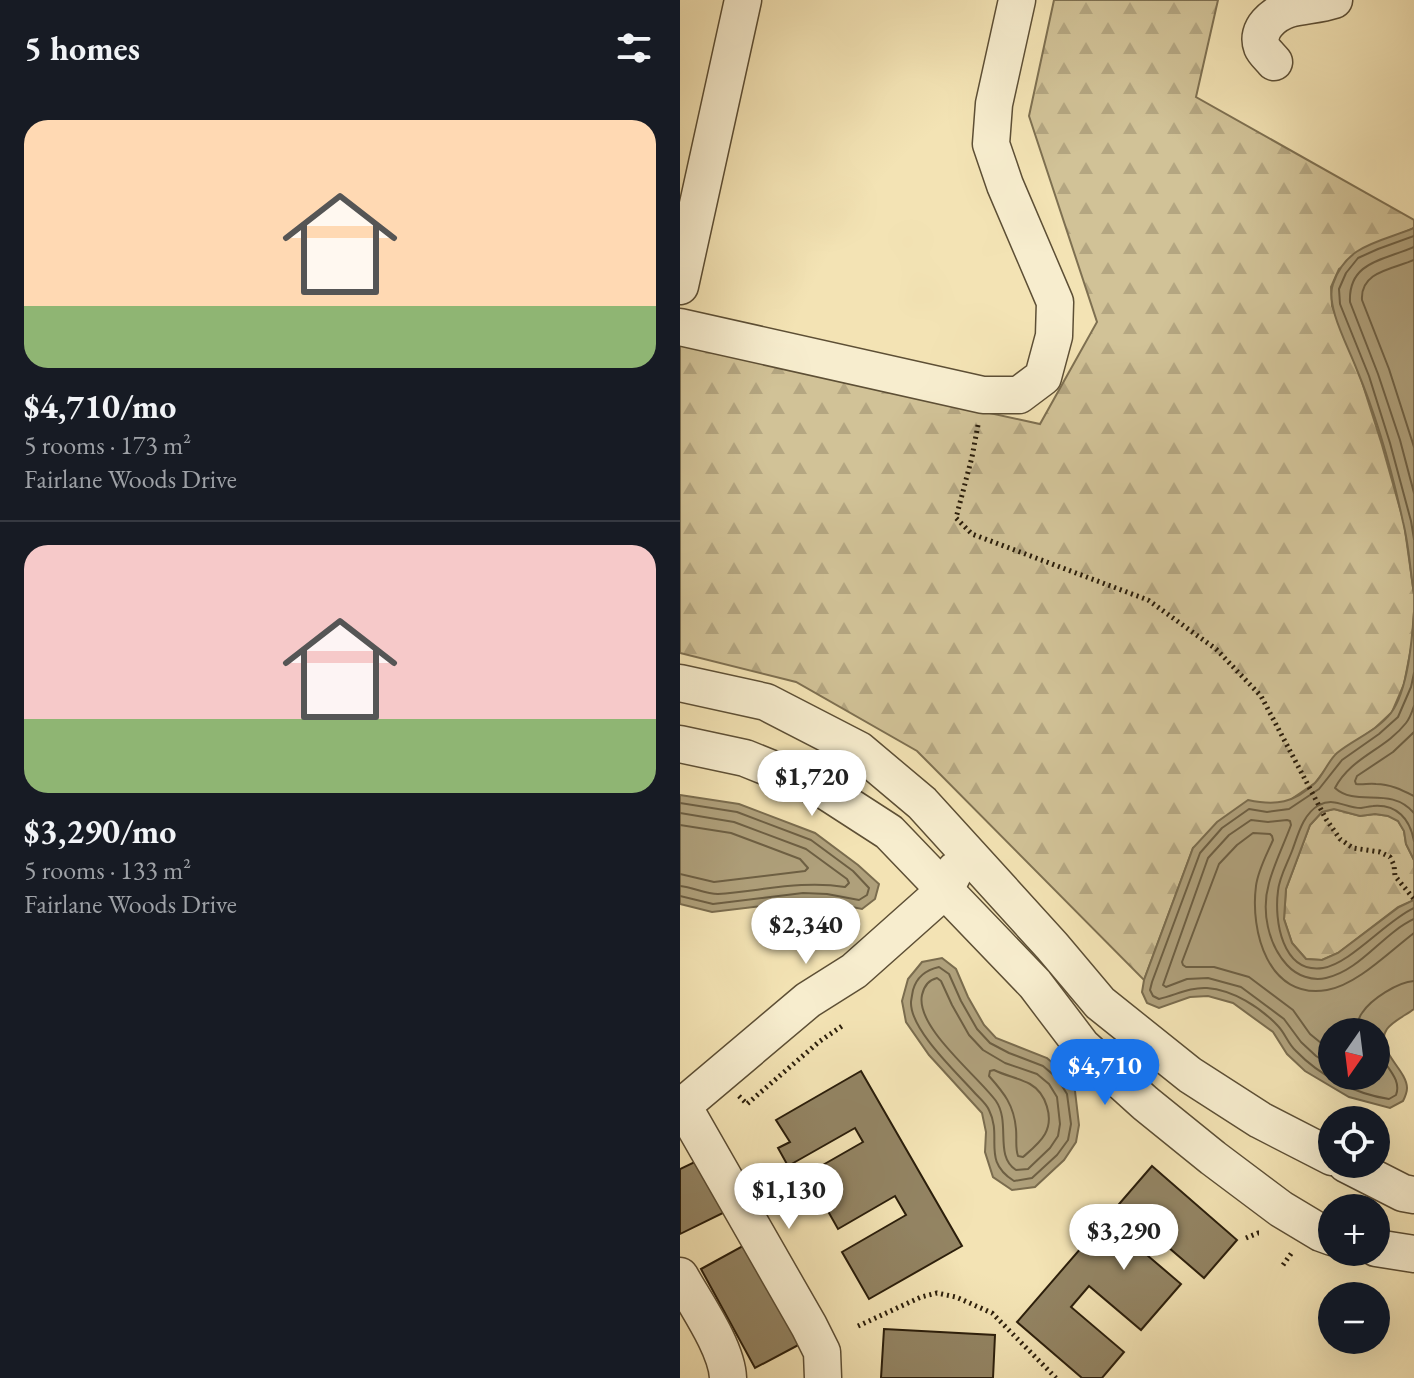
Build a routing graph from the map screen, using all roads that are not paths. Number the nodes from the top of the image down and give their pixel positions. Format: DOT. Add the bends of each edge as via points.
graph roads {
  1 [pos="743,0"];
  2 [pos="1334,0"];
  3 [pos="1012,1"];
  4 [pos="1274,62"];
  5 [pos="680,286"];
  6 [pos="680,327"];
  7 [pos="680,683"];
  8 [pos="680,744"];
  9 [pos="965,851"];
  10 [pos="945,890"];
  11 [pos="682,1107"];
  12 [pos="1318,1150"];
  13 [pos="1374,1178"];
  14 [pos="1414,1195"];
  15 [pos="1318,1231"];
  16 [pos="1390,1250"];
  17 [pos="1414,1254"];
  18 [pos="680,1276"];
  19 [pos="728,1378"];
  20 [pos="823,1378"];
  1 -- 5 [label="street"];
  2 -- 4 [label="street" via="1288,9 1264,25 1262,48"];
  3 -- 6 [label="street" via="991,144 1055,302 1054,336 1043,377 1019,395 983,395"];
  7 -- 9 [label="street" via="766,702 859,750 922,803"];
  8 -- 10 [label="street" via="745,758 824,790 889,832"];
  9 -- 10 [label="street"];
  9 -- 12 [label="street" via="1100,1003 1190,1075"];
  10 -- 11 [label="street" via="854,971 808,1000"];
  10 -- 15 [label="street" via="1035,984 1082,1046 1213,1158"];
  11 -- 20 [label="street" via="809,1326 822,1352"];
  13 -- 14 [label="street"];
  16 -- 17 [label="street"];
  18 -- 19 [label="street" via="721,1350"];
}
